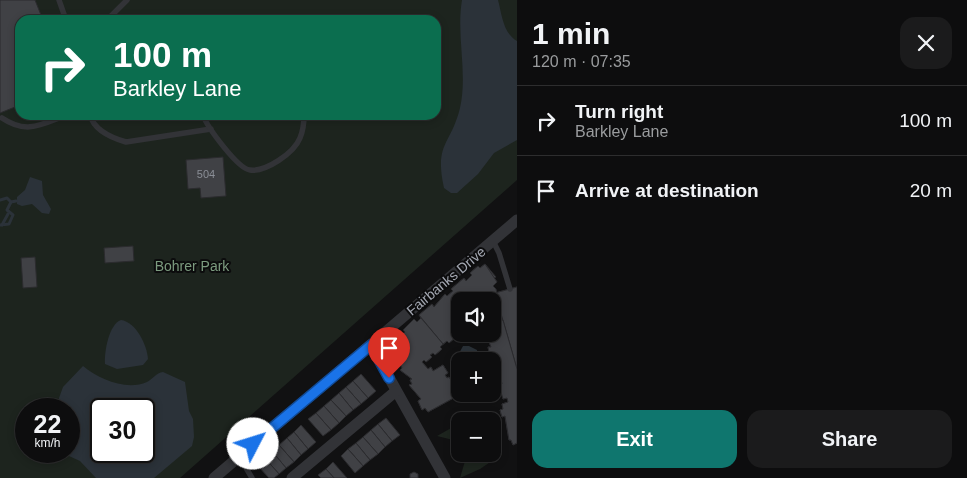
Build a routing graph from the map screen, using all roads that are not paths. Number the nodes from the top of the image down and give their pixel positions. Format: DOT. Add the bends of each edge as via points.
graph roads {
  1 [pos="59,0"];
  2 [pos="127,0"];
  3 [pos="64,15"];
  4 [pos="112,15"];
  5 [pos="2,118"];
  6 [pos="54,120"];
  7 [pos="91,120"];
  8 [pos="206,120"];
  9 [pos="303,120"];
  10 [pos="212,129"];
  11 [pos="517,220"];
  12 [pos="493,241"];
  13 [pos="510,289"];
  14 [pos="371,345"];
  15 [pos="396,391"];
  16 [pos="239,456"];
  17 [pos="214,478"];
  18 [pos="252,478"];
  19 [pos="292,478"];
  20 [pos="445,478"];
  1 -- 3 [label="lane"];
  2 -- 4 [label="lane"];
  5 -- 6 [label="lane" via="13,125 32,128"];
  7 -- 10 [label="lane" via="105,133 126,142"];
  8 -- 10 [label="lane"];
  9 -- 10 [label="lane" via="300,139 290,150 257,170 243,168"];
  11 -- 12 [label="street, Fairbanks Drive"];
  12 -- 13 [label="lane"];
  12 -- 14 [label="street, Fairbanks Drive"];
  14 -- 15 [label="street"];
  14 -- 16 [label="street, Fairbanks Drive"];
  15 -- 19 [label="street"];
  15 -- 20 [label="street"];
  16 -- 17 [label="street, Fairbanks Drive"];
  16 -- 18 [label="lane"];
}
